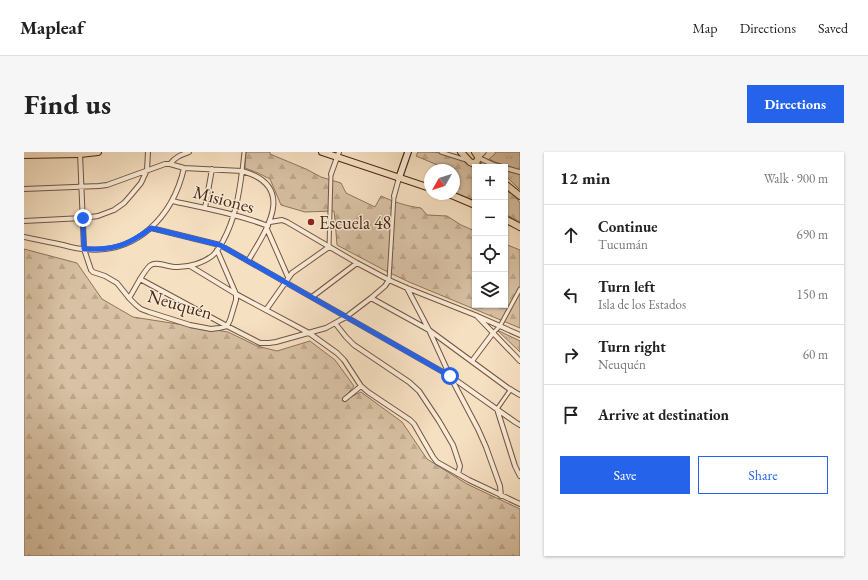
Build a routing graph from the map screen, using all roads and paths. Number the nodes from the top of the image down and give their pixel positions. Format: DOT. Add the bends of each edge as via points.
graph roads {
  1 [pos="98,152"];
  2 [pos="148,152"];
  3 [pos="189,152"];
  4 [pos="244,152"];
  5 [pos="322,152"];
  6 [pos="408,152"];
  7 [pos="441,152"];
  8 [pos="461,152"];
  9 [pos="80,153"];
  10 [pos="24,155"];
  11 [pos="338,155"];
  12 [pos="475,157"];
  13 [pos="170,164"];
  14 [pos="492,164"];
  15 [pos="184,168"];
  16 [pos="212,169"];
  17 [pos="508,169"];
  18 [pos="147,170"];
  19 [pos="242,171"];
  20 [pos="520,172"];
  21 [pos="331,174"];
  22 [pos="400,178"];
  23 [pos="81,186"];
  24 [pos="424,186"];
  25 [pos="508,186"];
  26 [pos="24,189"];
  27 [pos="394,196"];
  28 [pos="520,196"];
  29 [pos="460,198"];
  30 [pos="172,201"];
  31 [pos="472,204"];
  32 [pos="205,208"];
  33 [pos="234,215"];
  34 [pos="83,218"];
  35 [pos="24,221"];
  36 [pos="508,221"];
  37 [pos="268,226"];
  38 [pos="520,227"];
  39 [pos="151,228"];
  40 [pos="24,237"];
  41 [pos="220,245"];
  42 [pos="329,247"];
  43 [pos="84,249"];
  44 [pos="217,250"];
  45 [pos="248,261"];
  46 [pos="357,263"];
  47 [pos="190,266"];
  48 [pos="288,277"];
  49 [pos="140,279"];
  50 [pos="389,280"];
  51 [pos="284,282"];
  52 [pos="407,288"];
  53 [pos="520,289"];
  54 [pos="236,294"];
  55 [pos="312,297"];
  56 [pos="129,298"];
  57 [pos="370,298"];
  58 [pos="266,310"];
  59 [pos="475,315"];
  60 [pos="346,317"];
  61 [pos="335,323"];
  62 [pos="227,326"];
  63 [pos="500,326"];
  64 [pos="429,330"];
  65 [pos="309,333"];
  66 [pos="493,333"];
  67 [pos="520,335"];
  68 [pos="472,361"];
  69 [pos="520,361"];
  70 [pos="450,376"];
  71 [pos="361,386"];
  72 [pos="511,389"];
  73 [pos="520,395"];
  74 [pos="345,399"];
  75 [pos="497,409"];
  76 [pos="520,425"];
  77 [pos="458,474"];
  78 [pos="520,476"];
  79 [pos="501,496"];
  80 [pos="520,504"];
  1 -- 9 [label="main road"];
  2 -- 18 [label="street"];
  3 -- 13 [label="street" via="177,156"];
  4 -- 19 [label="street"];
  5 -- 11 [label="main road"];
  6 -- 22 [label="main road"];
  7 -- 12 [label="street"];
  8 -- 12 [label="main road"];
  9 -- 10 [label="main road"];
  9 -- 23 [label="street, Neuquén"];
  11 -- 21 [label="street"];
  11 -- 22 [label="main road"];
  12 -- 14 [label="street"];
  13 -- 15 [label="street"];
  13 -- 18 [label="street" via="161,164"];
  15 -- 16 [label="street"];
  15 -- 30 [label="street"];
  16 -- 19 [label="street"];
  16 -- 32 [label="street"];
  17 -- 20 [label="street"];
  18 -- 23 [label="street" via="107,185"];
  18 -- 34 [label="street" via="124,203 107,214"];
  19 -- 33 [label="street"];
  19 -- 37 [label="street" via="263,180 270,190 274,201"];
  21 -- 42 [label="street"];
  22 -- 24 [label="main road"];
  22 -- 27 [label="street"];
  23 -- 26 [label="street"];
  23 -- 34 [label="street, Neuquén"];
  25 -- 28 [label="main road"];
  27 -- 50 [label="street"];
  29 -- 31 [label="main road"];
  30 -- 32 [label="street, Misiones"];
  30 -- 39 [label="street"];
  32 -- 33 [label="street, Misiones"];
  33 -- 37 [label="street, Misiones"];
  33 -- 41 [label="street"];
  34 -- 35 [label="street"];
  34 -- 43 [label="street, Neuquén"];
  36 -- 38 [label="main road"];
  37 -- 42 [label="street" via="282,220"];
  37 -- 45 [label="street"];
  37 -- 48 [label="street, Misiones"];
  39 -- 41 [label="street"];
  39 -- 43 [label="street" via="122,246 99,250"];
  40 -- 43 [label="street"];
  41 -- 44 [label="street"];
  41 -- 45 [label="street"];
  42 -- 46 [label="street"];
  42 -- 48 [label="street"];
  43 -- 56 [label="street, Neuquén" via="91,270 114,280"];
  44 -- 47 [label="street" via="206,260"];
  44 -- 54 [label="street"];
  45 -- 51 [label="street"];
  46 -- 50 [label="street"];
  46 -- 55 [label="street"];
  47 -- 49 [label="street" via="177,268 156,263 150,265"];
  47 -- 54 [label="street"];
  48 -- 51 [label="street"];
  49 -- 56 [label="street"];
  49 -- 62 [label="street"];
  50 -- 52 [label="street"];
  50 -- 57 [label="street"];
  51 -- 55 [label="street"];
  51 -- 58 [label="street"];
  52 -- 59 [label="street"];
  52 -- 64 [label="street"];
  53 -- 63 [label="street"];
  54 -- 58 [label="street"];
  54 -- 62 [label="street"];
  55 -- 60 [label="street"];
  56 -- 62 [label="street, Neuquén" via="149,312 190,325 211,329"];
  57 -- 60 [label="street"];
  57 -- 64 [label="street"];
  58 -- 65 [label="street"];
  59 -- 63 [label="street"];
  59 -- 66 [label="street"];
  60 -- 61 [label="street"];
  60 -- 70 [label="street"];
  61 -- 65 [label="street"];
  61 -- 77 [label="street" via="354,345 419,391 453,445 460,466"];
  62 -- 65 [label="street" via="260,343 276,342"];
  63 -- 66 [label="street"];
  63 -- 67 [label="street"];
  64 -- 68 [label="street"];
  64 -- 70 [label="street"];
  65 -- 71 [label="street" via="344,360"];
  66 -- 68 [label="street"];
  66 -- 69 [label="street"];
  68 -- 72 [label="street"];
  70 -- 75 [label="street"];
  70 -- 79 [label="street" via="486,447"];
  71 -- 74 [label="street"];
  71 -- 77 [label="street" via="410,420 437,462"];
  72 -- 73 [label="street"];
  72 -- 75 [label="street"];
  75 -- 76 [label="street"];
  75 -- 78 [label="street"];
  77 -- 79 [label="street"];
  79 -- 80 [label="street"];
}
